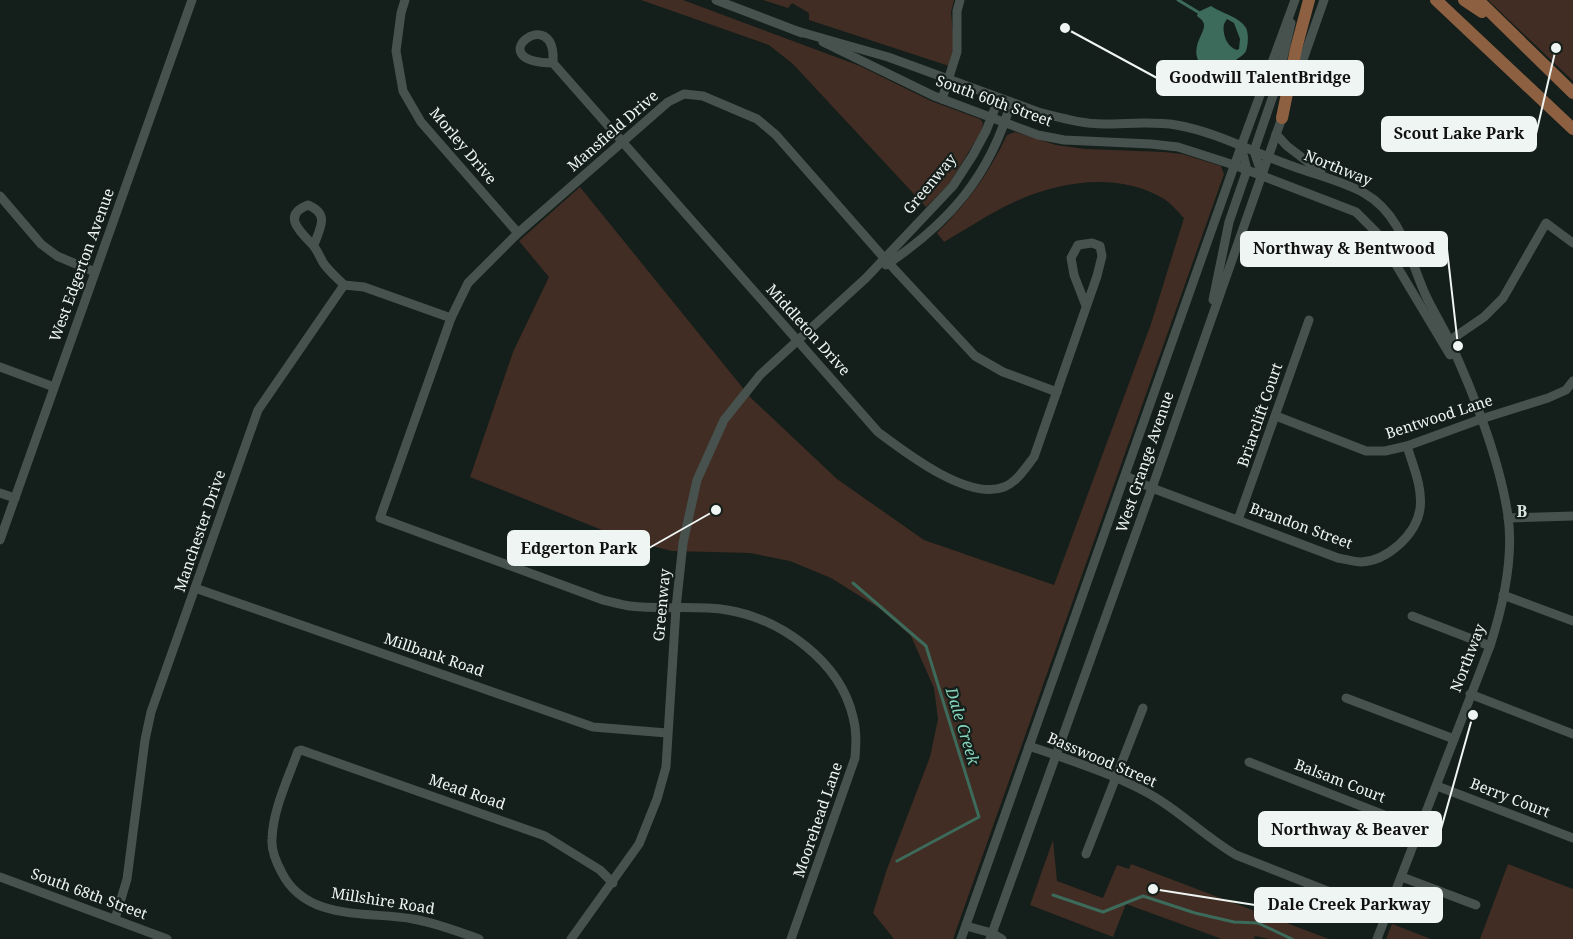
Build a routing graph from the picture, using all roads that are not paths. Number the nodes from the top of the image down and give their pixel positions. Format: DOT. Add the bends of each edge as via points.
graph roads {
  1 [pos="192,0"];
  2 [pos="405,0"];
  3 [pos="716,0"];
  4 [pos="960,0"];
  5 [pos="1295,0"];
  6 [pos="1309,0"];
  7 [pos="1324,0"];
  8 [pos="1436,0"];
  9 [pos="1464,0"];
  10 [pos="1478,0"];
  11 [pos="1503,26"];
  12 [pos="797,31"];
  13 [pos="553,63"];
  14 [pos="949,79"];
  15 [pos="1573,93"];
  16 [pos="999,98"];
  17 [pos="942,99"];
  18 [pos="1011,102"];
  19 [pos="991,118"];
  20 [pos="1282,118"];
  21 [pos="1005,123"];
  22 [pos="1573,129"];
  23 [pos="1276,134"];
  24 [pos="621,143"];
  25 [pos="1241,146"];
  26 [pos="1254,151"];
  27 [pos="1268,157"];
  28 [pos="1234,165"];
  29 [pos="1247,170"];
  30 [pos="1262,175"];
  31 [pos="1333,180"];
  32 [pos="0,196"];
  33 [pos="518,233"];
  34 [pos="1573,243"];
  35 [pos="314,245"];
  36 [pos="887,261"];
  37 [pos="95,272"];
  38 [pos="344,285"];
  39 [pos="1086,306"];
  40 [pos="452,318"];
  41 [pos="1309,320"];
  42 [pos="1207,332"];
  43 [pos="796,340"];
  44 [pos="1447,343"];
  45 [pos="0,367"];
  46 [pos="1573,381"];
  47 [pos="54,387"];
  48 [pos="1057,392"];
  49 [pos="1275,416"];
  50 [pos="1481,419"];
  51 [pos="1407,446"];
  52 [pos="1125,476"];
  53 [pos="1152,489"];
  54 [pos="0,493"];
  55 [pos="15,498"];
  56 [pos="1573,516"];
  57 [pos="380,518"];
  58 [pos="1508,518"];
  59 [pos="1238,520"];
  60 [pos="0,540"];
  61 [pos="195,588"];
  62 [pos="1503,595"];
  63 [pos="676,608"];
  64 [pos="1412,616"];
  65 [pos="1573,621"];
  66 [pos="1490,646"];
  67 [pos="1470,694"];
  68 [pos="1346,698"];
  69 [pos="1143,708"];
  70 [pos="667,733"];
  71 [pos="1573,734"];
  72 [pos="1454,739"];
  73 [pos="1029,746"];
  74 [pos="301,750"];
  75 [pos="1057,755"];
  76 [pos="1249,762"];
  77 [pos="1115,778"];
  78 [pos="1437,786"];
  79 [pos="1420,829"];
  80 [pos="1573,838"];
  81 [pos="1086,854"];
  82 [pos="0,876"];
  83 [pos="1402,877"];
  84 [pos="613,883"];
  85 [pos="1476,905"];
  86 [pos="1386,914"];
  87 [pos="115,919"];
  88 [pos="966,926"];
  89 [pos="991,936"];
  90 [pos="795,938"];
  91 [pos="167,939"];
  92 [pos="479,939"];
  93 [pos="571,939"];
  94 [pos="961,939"];
  95 [pos="1002,939"];
  96 [pos="1377,939"];
  1 -- 37 [label="street, West Edgerton Avenue"];
  2 -- 33 [label="street, Morley Drive" via="396,51 403,91 420,122"];
  3 -- 12 [label="street, South 60th Street"];
  4 -- 14 [label="street" via="957,52"];
  5 -- 25 [label="street, West Grange Avenue"];
  5 -- 26 [label="street" via="1277,84"];
  6 -- 20 [label="main road"];
  7 -- 20 [label="street, West Grange Avenue"];
  8 -- 22 [label="main road"];
  9 -- 11 [label="main road"];
  10 -- 11 [label="main road"];
  11 -- 15 [label="main road"];
  12 -- 14 [label="street, South 60th Street"];
  12 -- 17 [label="street, South 60th Street"];
  13 -- 24 [label="street, Middleton Drive"];
  14 -- 16 [label="street, South 60th Street"];
  14 -- 17 [label="street"];
  16 -- 18 [label="street, South 60th Street"];
  16 -- 19 [label="street, Greenway"];
  17 -- 19 [label="street, South 60th Street"];
  18 -- 21 [label="street, Greenway"];
  18 -- 25 [label="street, South 60th Street" via="1086,123 1177,125"];
  19 -- 21 [label="street, South 60th Street"];
  19 -- 36 [label="street, Greenway" via="963,173"];
  20 -- 23 [label="street, West Grange Avenue"];
  21 -- 28 [label="street, South 60th Street" via="1064,140 1178,147"];
  21 -- 36 [label="street, Greenway" via="989,161 964,198 941,223"];
  23 -- 27 [label="street, West Grange Avenue"];
  23 -- 31 [label="street" via="1312,167"];
  24 -- 33 [label="street, Mansfield Drive"];
  24 -- 36 [label="street, Mansfield Drive" via="668,102 684,94 703,96 757,119 776,135"];
  24 -- 43 [label="street, Middleton Drive"];
  25 -- 26 [label="street, South 60th Street"];
  25 -- 28 [label="street, West Grange Avenue"];
  25 -- 29 [label="street"];
  26 -- 27 [label="street, South 60th Street"];
  26 -- 30 [label="street"];
  27 -- 30 [label="street, West Grange Avenue"];
  27 -- 31 [label="street, Northway"];
  28 -- 29 [label="street, South 60th Street"];
  28 -- 52 [label="street, West Grange Avenue"];
  29 -- 30 [label="street, South 60th Street"];
  29 -- 42 [label="street" via="1229,222"];
  30 -- 42 [label="street, West Grange Avenue"];
  30 -- 44 [label="street, Northway" via="1356,212 1366,221"];
  31 -- 44 [label="street, Northway" via="1373,199 1398,226"];
  32 -- 37 [label="street" via="41,244 57,256"];
  33 -- 40 [label="street, Mansfield Drive" via="468,283"];
  34 -- 44 [label="street" via="1546,223 1503,298"];
  35 -- 38 [label="street"];
  36 -- 43 [label="street, Greenway"];
  36 -- 48 [label="street, Mansfield Drive" via="975,356 1003,372"];
  37 -- 47 [label="street, West Edgerton Avenue"];
  38 -- 40 [label="street" via="364,287"];
  38 -- 61 [label="street, Manchester Drive" via="258,410"];
  39 -- 39 [label="street" via="1102,256 1100,246 1092,243 1078,245 1071,258"];
  39 -- 48 [label="street"];
  40 -- 57 [label="street, Mansfield Drive"];
  41 -- 49 [label="street, Briarclift Court"];
  42 -- 53 [label="street, West Grange Avenue"];
  43 -- 48 [label="street, Middleton Drive" via="878,432 914,459 958,483 982,489 1004,487 1034,457"];
  43 -- 63 [label="street, Greenway" via="760,375 724,420 698,480 683,543"];
  44 -- 50 [label="street, Northway"];
  45 -- 47 [label="street"];
  46 -- 50 [label="street, Bentwood Lane" via="1566,390 1548,398"];
  47 -- 55 [label="street, West Edgerton Avenue"];
  49 -- 51 [label="street, Bentwood Lane" via="1366,451"];
  49 -- 59 [label="street, Briarclift Court"];
  50 -- 51 [label="street, Bentwood Lane"];
  50 -- 58 [label="street, Northway" via="1501,480"];
  51 -- 59 [label="street, Brandon Street" via="1419,486 1420,510 1413,528 1381,557 1361,562 1338,558"];
  52 -- 53 [label="street, Brandon Street"];
  52 -- 73 [label="street, West Grange Avenue"];
  53 -- 59 [label="street, Brandon Street"];
  53 -- 75 [label="street, West Grange Avenue"];
  54 -- 55 [label="street"];
  55 -- 60 [label="street, West Edgerton Avenue"];
  56 -- 58 [label="street"];
  57 -- 63 [label="street, Moorehead Lane" via="603,600 630,606"];
  58 -- 62 [label="street, Northway"];
  61 -- 70 [label="street, Millbank Road" via="593,727"];
  61 -- 87 [label="street, Manchester Drive" via="144,740 127,879"];
  62 -- 65 [label="street"];
  62 -- 66 [label="street, Northway"];
  63 -- 70 [label="street, Greenway"];
  63 -- 90 [label="street, Moorehead Lane" via="725,610 776,625 818,656 840,687 853,716 855,758"];
  64 -- 66 [label="street"];
  66 -- 67 [label="street, Northway"];
  67 -- 71 [label="street"];
  67 -- 72 [label="street, Northway"];
  68 -- 72 [label="street"];
  69 -- 77 [label="street"];
  70 -- 84 [label="street, Greenway" via="666,767 657,799 639,844"];
  72 -- 78 [label="street, Northway"];
  73 -- 75 [label="street, Basswood Street"];
  73 -- 88 [label="street, West Grange Avenue"];
  74 -- 84 [label="street, Mead Road" via="545,836 600,870"];
  74 -- 92 [label="street, Millshire Road" via="274,818 272,841 274,858 284,878 299,894 338,912 413,919"];
  75 -- 77 [label="street, Basswood Street"];
  75 -- 89 [label="street, West Grange Avenue"];
  76 -- 79 [label="street, Balsam Court"];
  77 -- 81 [label="street"];
  77 -- 86 [label="street, Basswood Street" via="1161,801 1236,855"];
  78 -- 79 [label="street, Northway"];
  78 -- 80 [label="street, Berry Court"];
  79 -- 83 [label="street, Northway"];
  82 -- 87 [label="street, South 68th Street"];
  83 -- 85 [label="street"];
  83 -- 86 [label="street, Northway"];
  84 -- 93 [label="street, Greenway"];
  86 -- 96 [label="street, Northway"];
  87 -- 91 [label="street, South 68th Street"];
  88 -- 89 [label="street"];
  88 -- 94 [label="street, West Grange Avenue"];
  89 -- 95 [label="street"];
}
